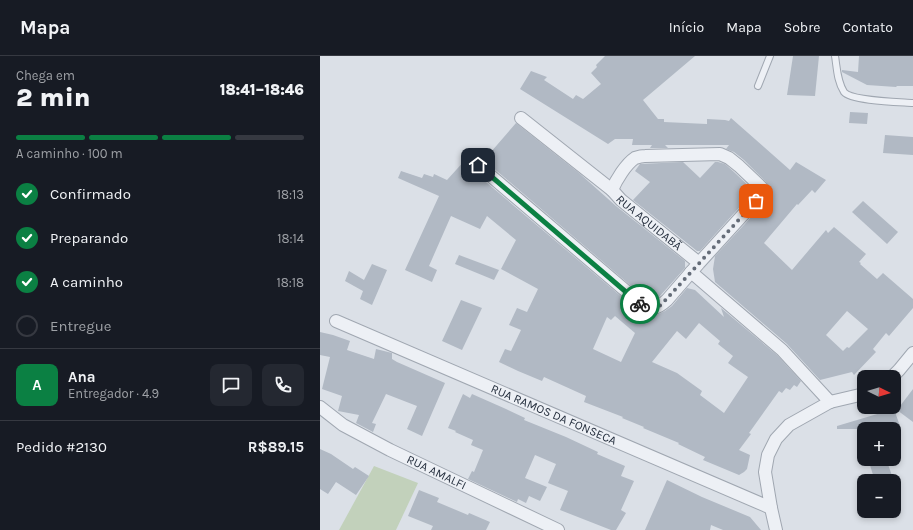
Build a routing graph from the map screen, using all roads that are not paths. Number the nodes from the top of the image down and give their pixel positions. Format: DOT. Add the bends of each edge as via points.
graph roads {
  1 [pos="770,56"];
  2 [pos="835,56"];
  3 [pos="758,86"];
  4 [pos="913,103"];
  5 [pos="521,118"];
  6 [pos="478,165"];
  7 [pos="612,190"];
  8 [pos="699,263"];
  9 [pos="690,272"];
  10 [pos="336,321"];
  11 [pos="913,353"];
  12 [pos="899,370"];
  13 [pos="857,396"];
  14 [pos="830,402"];
  15 [pos="320,407"];
  16 [pos="771,508"];
  17 [pos="558,530"];
  18 [pos="776,530"];
  1 -- 3 [label="lane"];
  2 -- 4 [label="lane" via="838,80 845,93 855,98"];
  5 -- 7 [label="street"];
  6 -- 9 [label="street, RUA AQUIDABÃ" via="640,304 650,308 661,305"];
  7 -- 8 [label="street, RUA AQUIDABÃ"];
  7 -- 8 [label="street, RUA AQUIDABÃ" via="629,163 637,158 720,154 730,158 761,187 762,191 756,201"];
  8 -- 9 [label="street, RUA AQUIDABÃ"];
  9 -- 14 [label="street" via="782,350"];
  10 -- 16 [label="street, RUA RAMOS DA FONSECA"];
  11 -- 12 [label="street"];
  13 -- 14 [label="street"];
  14 -- 16 [label="street" via="789,425 776,439 768,455 765,472"];
  15 -- 17 [label="street, RUA AMALFI" via="343,425 390,450"];
  16 -- 18 [label="street"];
}
